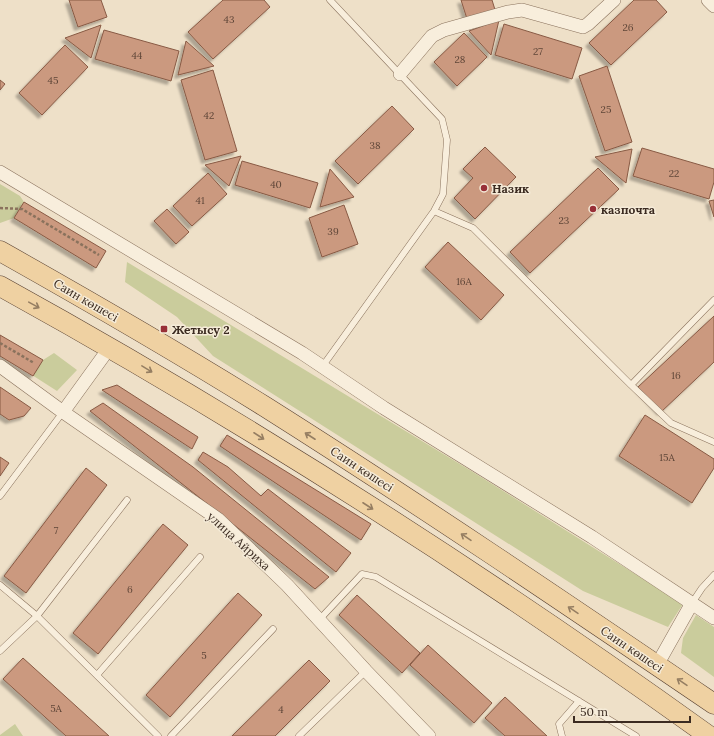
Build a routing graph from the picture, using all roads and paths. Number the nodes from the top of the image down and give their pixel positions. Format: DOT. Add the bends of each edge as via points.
graph roads {
  1 [pos="330,0"];
  2 [pos="614,0"];
  3 [pos="708,0"];
  4 [pos="714,6"];
  5 [pos="400,74"];
  6 [pos="0,172"];
  7 [pos="0,208"];
  8 [pos="434,211"];
  9 [pos="0,251"];
  10 [pos="99,255"];
  11 [pos="0,286"];
  12 [pos="714,300"];
  13 [pos="0,342"];
  14 [pos="110,347"];
  15 [pos="34,363"];
  16 [pos="0,366"];
  17 [pos="322,367"];
  18 [pos="631,385"];
  19 [pos="63,412"];
  20 [pos="714,442"];
  21 [pos="0,496"];
  22 [pos="127,500"];
  23 [pos="200,557"];
  24 [pos="714,576"];
  25 [pos="0,585"];
  26 [pos="692,602"];
  27 [pos="37,616"];
  28 [pos="714,618"];
  29 [pos="319,620"];
  30 [pos="273,630"];
  31 [pos="0,651"];
  32 [pos="657,665"];
  33 [pos="366,671"];
  34 [pos="97,675"];
  35 [pos="580,701"];
  36 [pos="714,704"];
  37 [pos="158,736"];
  38 [pos="171,736"];
  39 [pos="299,736"];
  40 [pos="430,736"];
  41 [pos="562,736"];
  42 [pos="636,736"];
  43 [pos="709,736"];
  1 -- 5 [label="lane"];
  2 -- 5 [label="street" via="583,26 516,10 444,30 432,36"];
  3 -- 4 [label="street"];
  5 -- 8 [label="lane" via="442,119 445,127 447,140 443,194"];
  6 -- 17 [label="street"];
  7 -- 10 [label="path" via="22,209"];
  8 -- 17 [label="lane"];
  8 -- 18 [label="lane" via="473,228"];
  32 -- 9 [label="main road, Саин көшесі, one-way" via="263,406 124,321"];
  11 -- 14 [label="main road, one-way"];
  12 -- 18 [label="lane"];
  13 -- 15 [label="path"];
  14 -- 19 [label="street"];
  14 -- 43 [label="main road, one-way" via="252,432 429,545 643,688"];
  16 -- 19 [label="street, улица Айриха"];
  17 -- 26 [label="street"];
  18 -- 20 [label="lane" via="671,422"];
  19 -- 21 [label="lane"];
  19 -- 29 [label="street, улица Айриха" via="218,519 287,585"];
  22 -- 27 [label="lane"];
  23 -- 34 [label="lane"];
  24 -- 26 [label="lane"];
  25 -- 27 [label="lane"];
  26 -- 28 [label="street"];
  26 -- 32 [label="street"];
  27 -- 31 [label="lane"];
  27 -- 34 [label="lane"];
  29 -- 33 [label="street, улица Айриха"];
  29 -- 35 [label="lane" via="362,574 376,577"];
  30 -- 38 [label="lane"];
  36 -- 32 [label="main road, Саин көшесі, one-way"];
  33 -- 39 [label="lane"];
  33 -- 40 [label="street, улица Айриха"];
  34 -- 37 [label="lane"];
  35 -- 41 [label="lane" via="558,724"];
  35 -- 42 [label="lane"];
}
